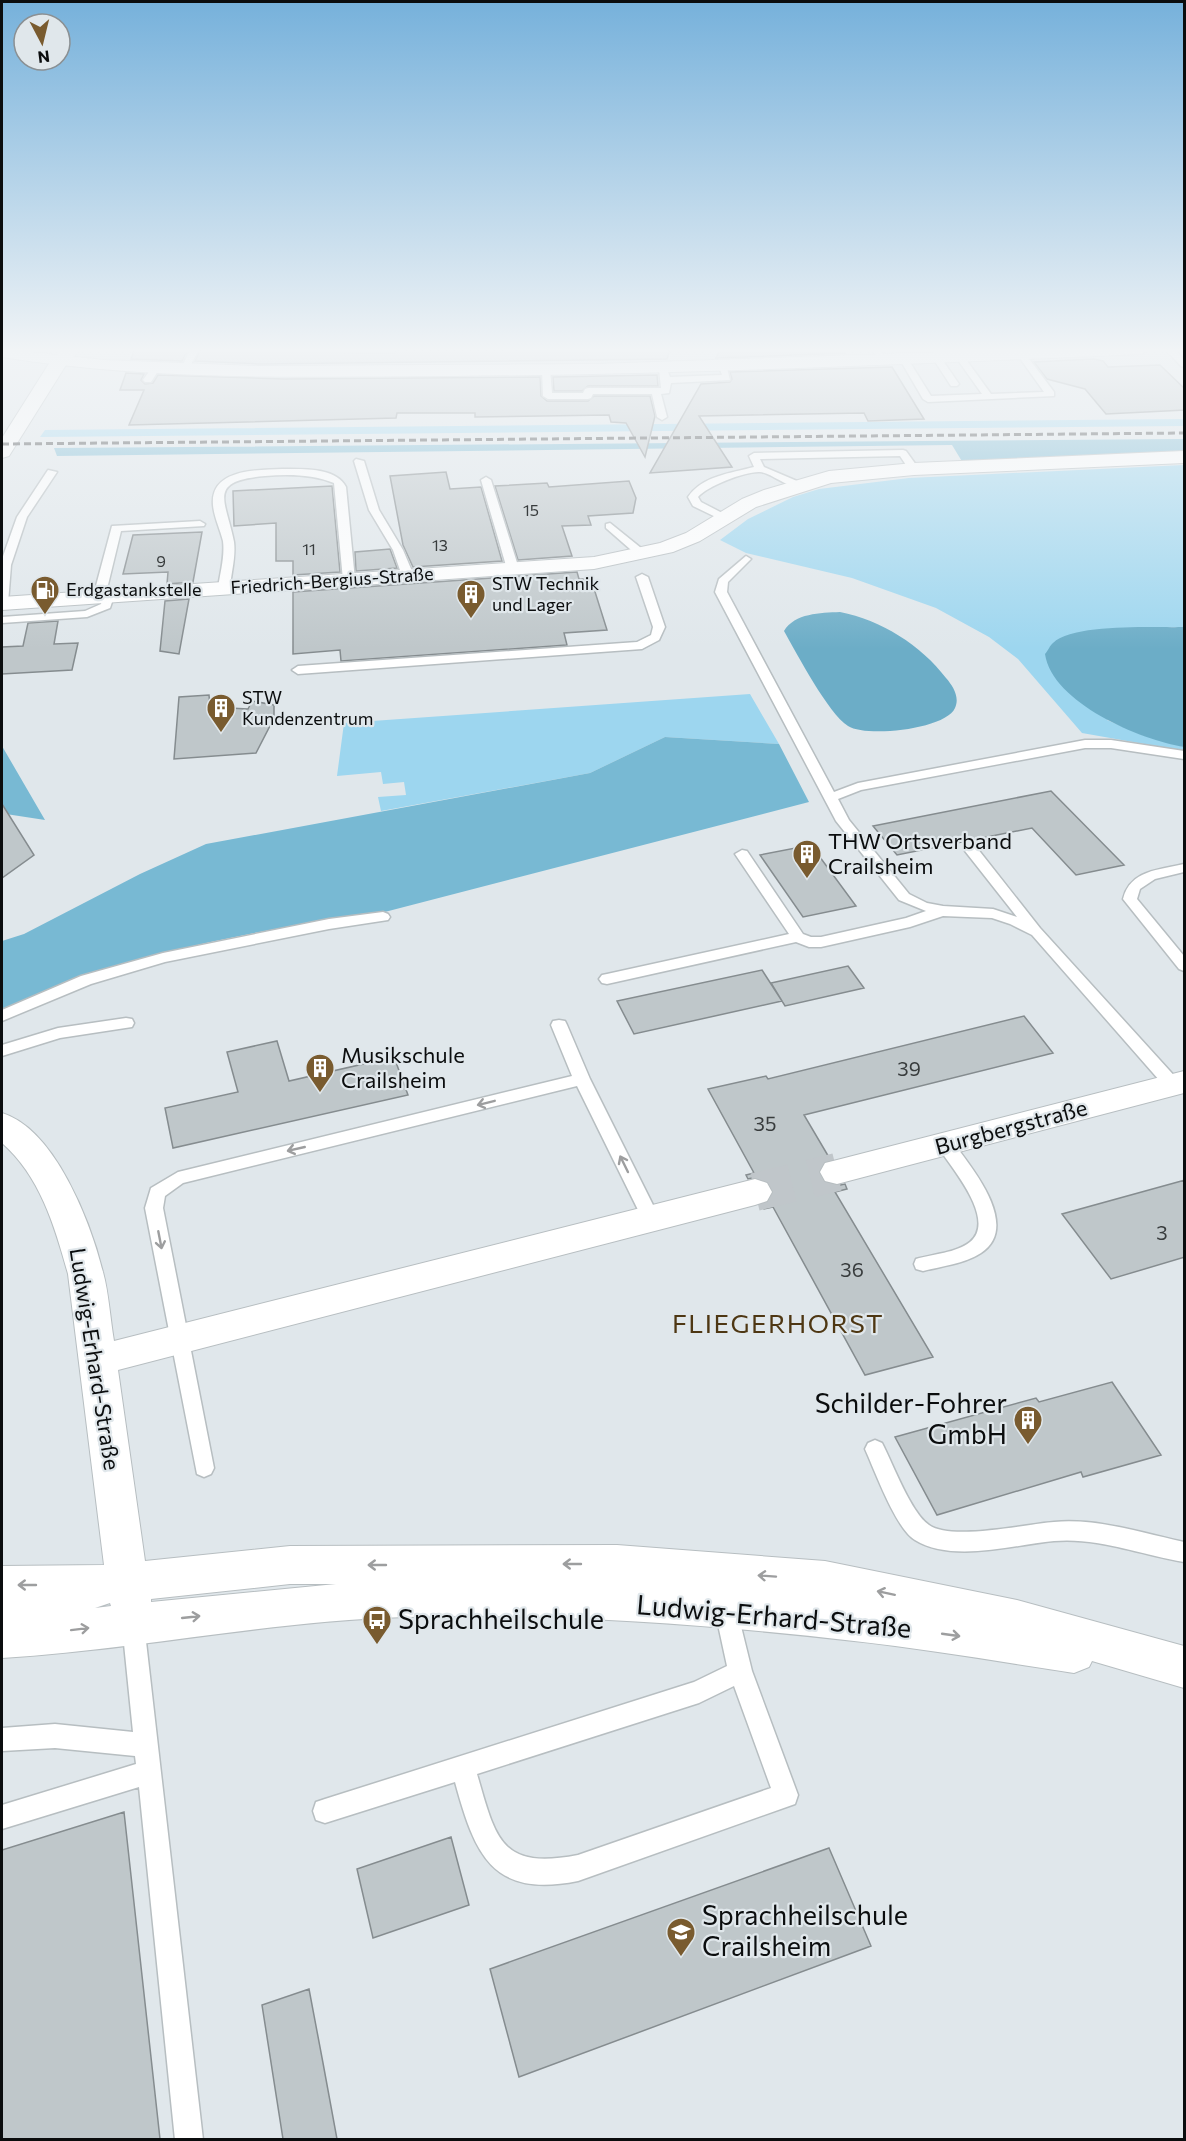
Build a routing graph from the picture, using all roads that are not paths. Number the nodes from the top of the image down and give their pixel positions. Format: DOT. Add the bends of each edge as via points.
graph roads {
  1 [pos="1185,457"];
  2 [pos="359,460"];
  3 [pos="760,469"];
  4 [pos="914,469"];
  5 [pos="52,472"];
  6 [pos="486,480"];
  7 [pos="800,484"];
  8 [pos="724,518"];
  9 [pos="200,524"];
  10 [pos="610,526"];
  11 [pos="642,554"];
  12 [pos="746,560"];
  13 [pos="3,565"];
  14 [pos="513,570"];
  15 [pos="408,576"];
  16 [pos="642,577"];
  17 [pos="349,580"];
  18 [pos="224,588"];
  19 [pos="103,597"];
  20 [pos="2,604"];
  21 [pos="2,620"];
  22 [pos="298,670"];
  23 [pos="1185,755"];
  24 [pos="832,797"];
  25 [pos="972,851"];
  26 [pos="742,854"];
  27 [pos="1185,868"];
  28 [pos="943,911"];
  29 [pos="384,917"];
  30 [pos="1037,932"];
  31 [pos="798,937"];
  32 [pos="1185,966"];
  33 [pos="607,979"];
  34 [pos="2,1016"];
  35 [pos="126,1023"];
  36 [pos="559,1025"];
  37 [pos="2,1051"];
  38 [pos="582,1078"];
  39 [pos="1179,1083"];
  40 [pos="2,1125"];
  41 [pos="945,1144"];
  42 [pos="837,1172"];
  43 [pos="754,1192"];
  44 [pos="650,1217"];
  45 [pos="923,1264"];
  46 [pos="178,1340"];
  47 [pos="97,1360"];
  48 [pos="875,1449"];
  49 [pos="204,1468"];
  50 [pos="1185,1552"];
  51 [pos="113,1583"];
  52 [pos="2,1585"];
  53 [pos="725,1591"];
  54 [pos="2,1618"];
  55 [pos="133,1622"];
  56 [pos="2,1638"];
  57 [pos="1176,1665"];
  58 [pos="740,1671"];
  59 [pos="2,1740"];
  60 [pos="146,1745"];
  61 [pos="463,1768"];
  62 [pos="149,1772"];
  63 [pos="325,1811"];
  64 [pos="2,1817"];
  65 [pos="189,2139"];
  1 -- 4 [label="street, Friedrich-Bergius-Straße"];
  2 -- 15 [label="lane" via="374,510 398,550"];
  3 -- 4 [label="lane" via="754,456 903,453"];
  3 -- 7 [label="lane"];
  3 -- 8 [label="lane" via="696,491 693,497 697,504"];
  4 -- 7 [label="street, Friedrich-Bergius-Straße" via="829,477"];
  5 -- 13 [label="lane" via="22,517"];
  6 -- 14 [label="lane"];
  7 -- 8 [label="street, Friedrich-Bergius-Straße" via="748,503"];
  8 -- 11 [label="street, Friedrich-Bergius-Straße" via="693,537"];
  9 -- 19 [label="lane" via="116,528"];
  10 -- 11 [label="lane"];
  11 -- 14 [label="street, Friedrich-Bergius-Straße" via="594,563"];
  12 -- 24 [label="lane" via="723,581 722,592"];
  13 -- 20 [label="lane"];
  14 -- 15 [label="street, Friedrich-Bergius-Straße"];
  15 -- 17 [label="street, Friedrich-Bergius-Straße"];
  16 -- 22 [label="lane" via="659,633 638,646"];
  17 -- 18 [label="street, Friedrich-Bergius-Straße"];
  17 -- 18 [label="lane" via="338,481 301,473 247,475 226,481 219,493 220,518 229,550"];
  18 -- 19 [label="street, Friedrich-Bergius-Straße"];
  19 -- 20 [label="street, Friedrich-Bergius-Straße"];
  19 -- 21 [label="lane" via="106,606 87,614"];
  23 -- 24 [label="lane" via="1085,744 858,787"];
  24 -- 28 [label="lane" via="843,821 904,897"];
  25 -- 30 [label="lane"];
  26 -- 31 [label="lane"];
  27 -- 32 [label="lane" via="1150,876 1133,887 1130,898"];
  28 -- 30 [label="lane" via="993,914"];
  28 -- 31 [label="lane" via="821,942"];
  29 -- 34 [label="lane" via="318,926 163,958 86,980"];
  30 -- 39 [label="lane"];
  31 -- 33 [label="lane"];
  35 -- 37 [label="lane" via="58,1034"];
  36 -- 38 [label="lane"];
  44 -- 38 [label="lane, one-way"];
  38 -- 46 [label="lane, one-way" via="187,1176 166,1185 157,1193 154,1208"];
  39 -- 41 [label="street, Burgbergstraße"];
  40 -- 47 [label="street, Ludwig-Erhard-Straße" via="37,1161 75,1233 86,1274"];
  41 -- 42 [label="street, Burgbergstraße"];
  41 -- 45 [label="lane" via="977,1192 988,1227 985,1238 976,1246"];
  43 -- 44 [label="street"];
  44 -- 46 [label="street"];
  46 -- 47 [label="street"];
  46 -- 49 [label="lane"];
  47 -- 51 [label="street, Ludwig-Erhard-Straße" via="118,1507"];
  48 -- 50 [label="lane" via="911,1524 940,1540 965,1542 1058,1531 1095,1533"];
  51 -- 52 [label="street, Ludwig-Erhard-Straße, one-way"];
  53 -- 51 [label="street, Ludwig-Erhard-Straße, one-way" via="617,1564 290,1565"];
  51 -- 54 [label="street" via="38,1612"];
  51 -- 55 [label="street"];
  55 -- 53 [label="street, Ludwig-Erhard-Straße, one-way" via="403,1598"];
  53 -- 57 [label="street, Ludwig-Erhard-Straße" via="825,1580 1017,1620"];
  53 -- 58 [label="lane"];
  56 -- 55 [label="street, Ludwig-Erhard-Straße, one-way"];
  55 -- 60 [label="lane"];
  58 -- 61 [label="lane" via="699,1692"];
  58 -- 61 [label="lane" via="786,1795 578,1868 544,1873 499,1858 486,1842"];
  59 -- 60 [label="lane" via="55,1736"];
  60 -- 62 [label="lane"];
  61 -- 63 [label="lane"];
  62 -- 64 [label="lane"];
  62 -- 65 [label="lane"];
}
